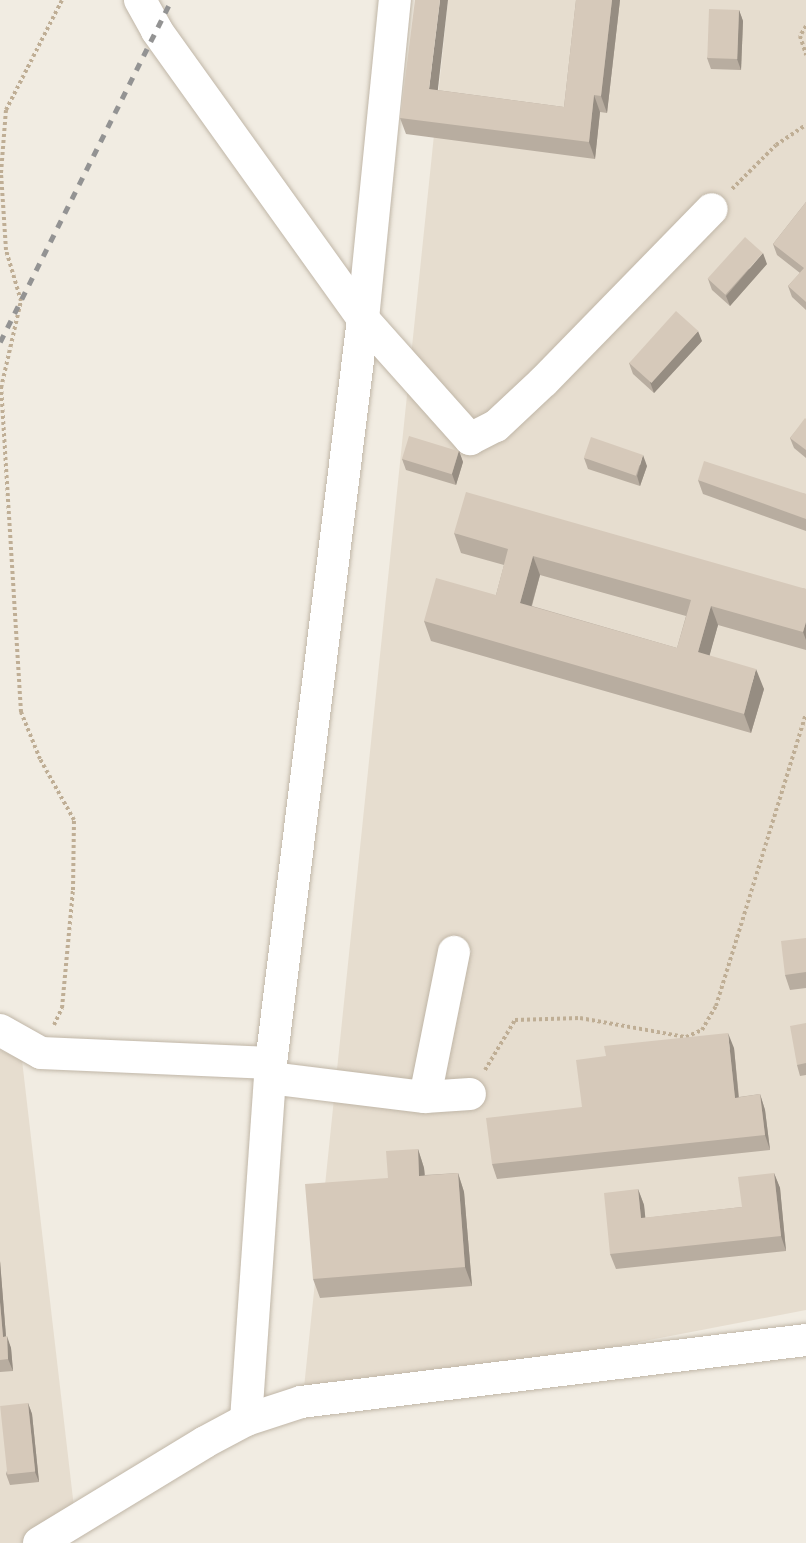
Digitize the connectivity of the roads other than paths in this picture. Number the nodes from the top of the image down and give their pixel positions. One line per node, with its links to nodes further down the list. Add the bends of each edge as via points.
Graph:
1 (140, 0): 4 (street, via 157,31)
2 (394, 0): 4 (street)
3 (712, 209): 4 (street, via 544,381 496,426 470,439)
4 (363, 319): 7 (street)
5 (454, 952): 9 (street)
6 (0, 1030): 7 (street, via 41,1053)
7 (270, 1071): 9 (street); 11 (street)
8 (470, 1094): 9 (street)
9 (425, 1097)
10 (806, 1340): 11 (street, via 301,1402)
11 (246, 1420): 12 (street)
12 (39, 1543)

